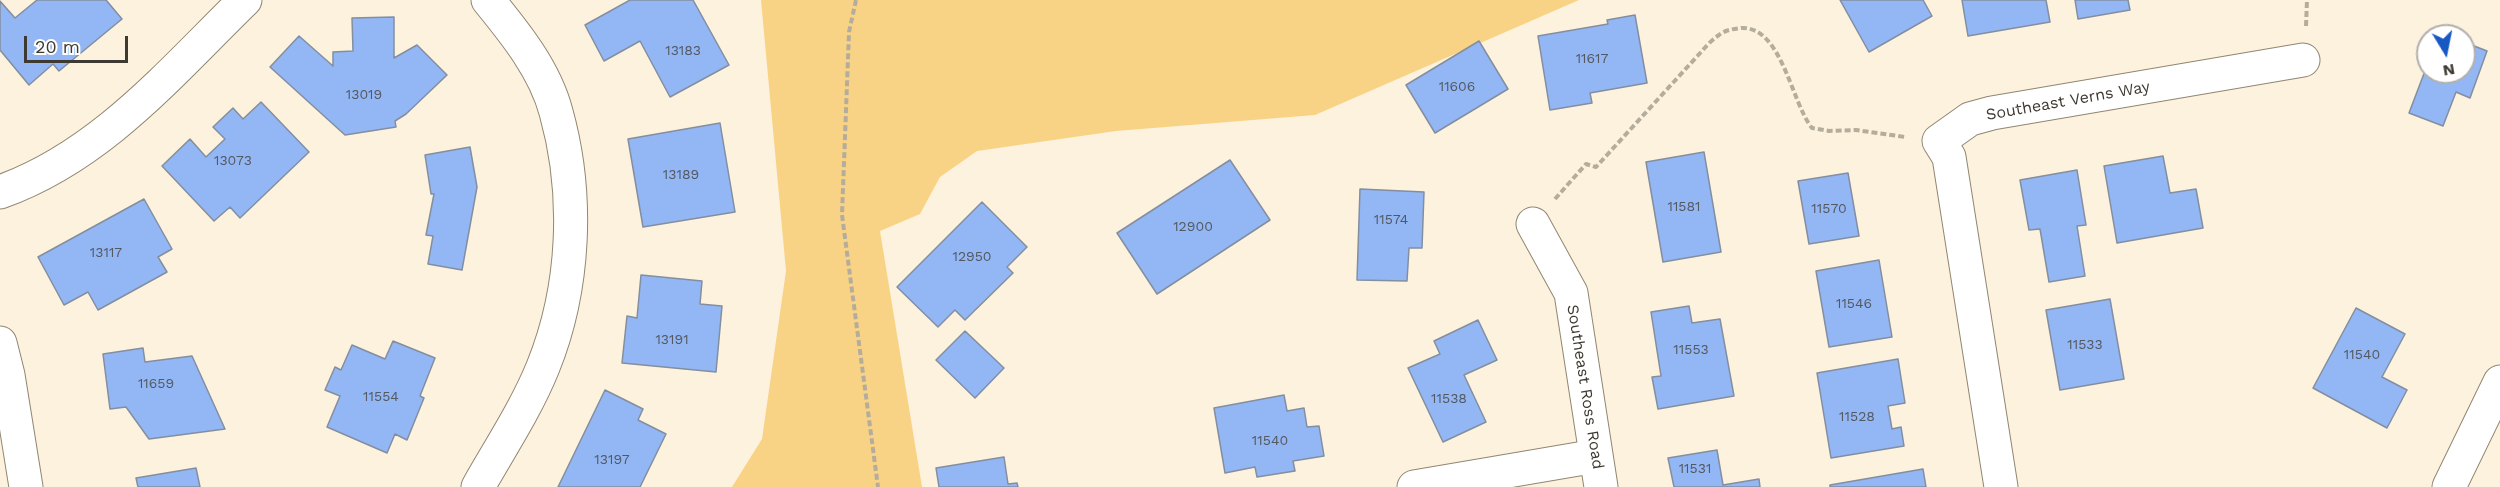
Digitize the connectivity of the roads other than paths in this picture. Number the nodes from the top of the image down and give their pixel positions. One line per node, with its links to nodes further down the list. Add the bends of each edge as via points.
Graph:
1 (245, 0): 4 (street, via 129,113 85,150 30,181)
2 (488, 0): 10 (street, via 516,34 540,73 556,111 570,210 569,257 561,308 543,367)
3 (2303, 60): 12 (street, Southeast Verns Way, via 1992,113 1970,119 1939,141 1949,157)
4 (0, 192)
5 (1533, 224): 8 (street, Southeast Ross Road, via 1571,293)
6 (0, 343): 9 (street)
7 (2500, 382): 13 (street)
8 (1599, 471): 11 (street)
9 (27, 487)
10 (478, 487)
11 (1414, 487)
12 (2001, 487)
13 (2449, 487)

